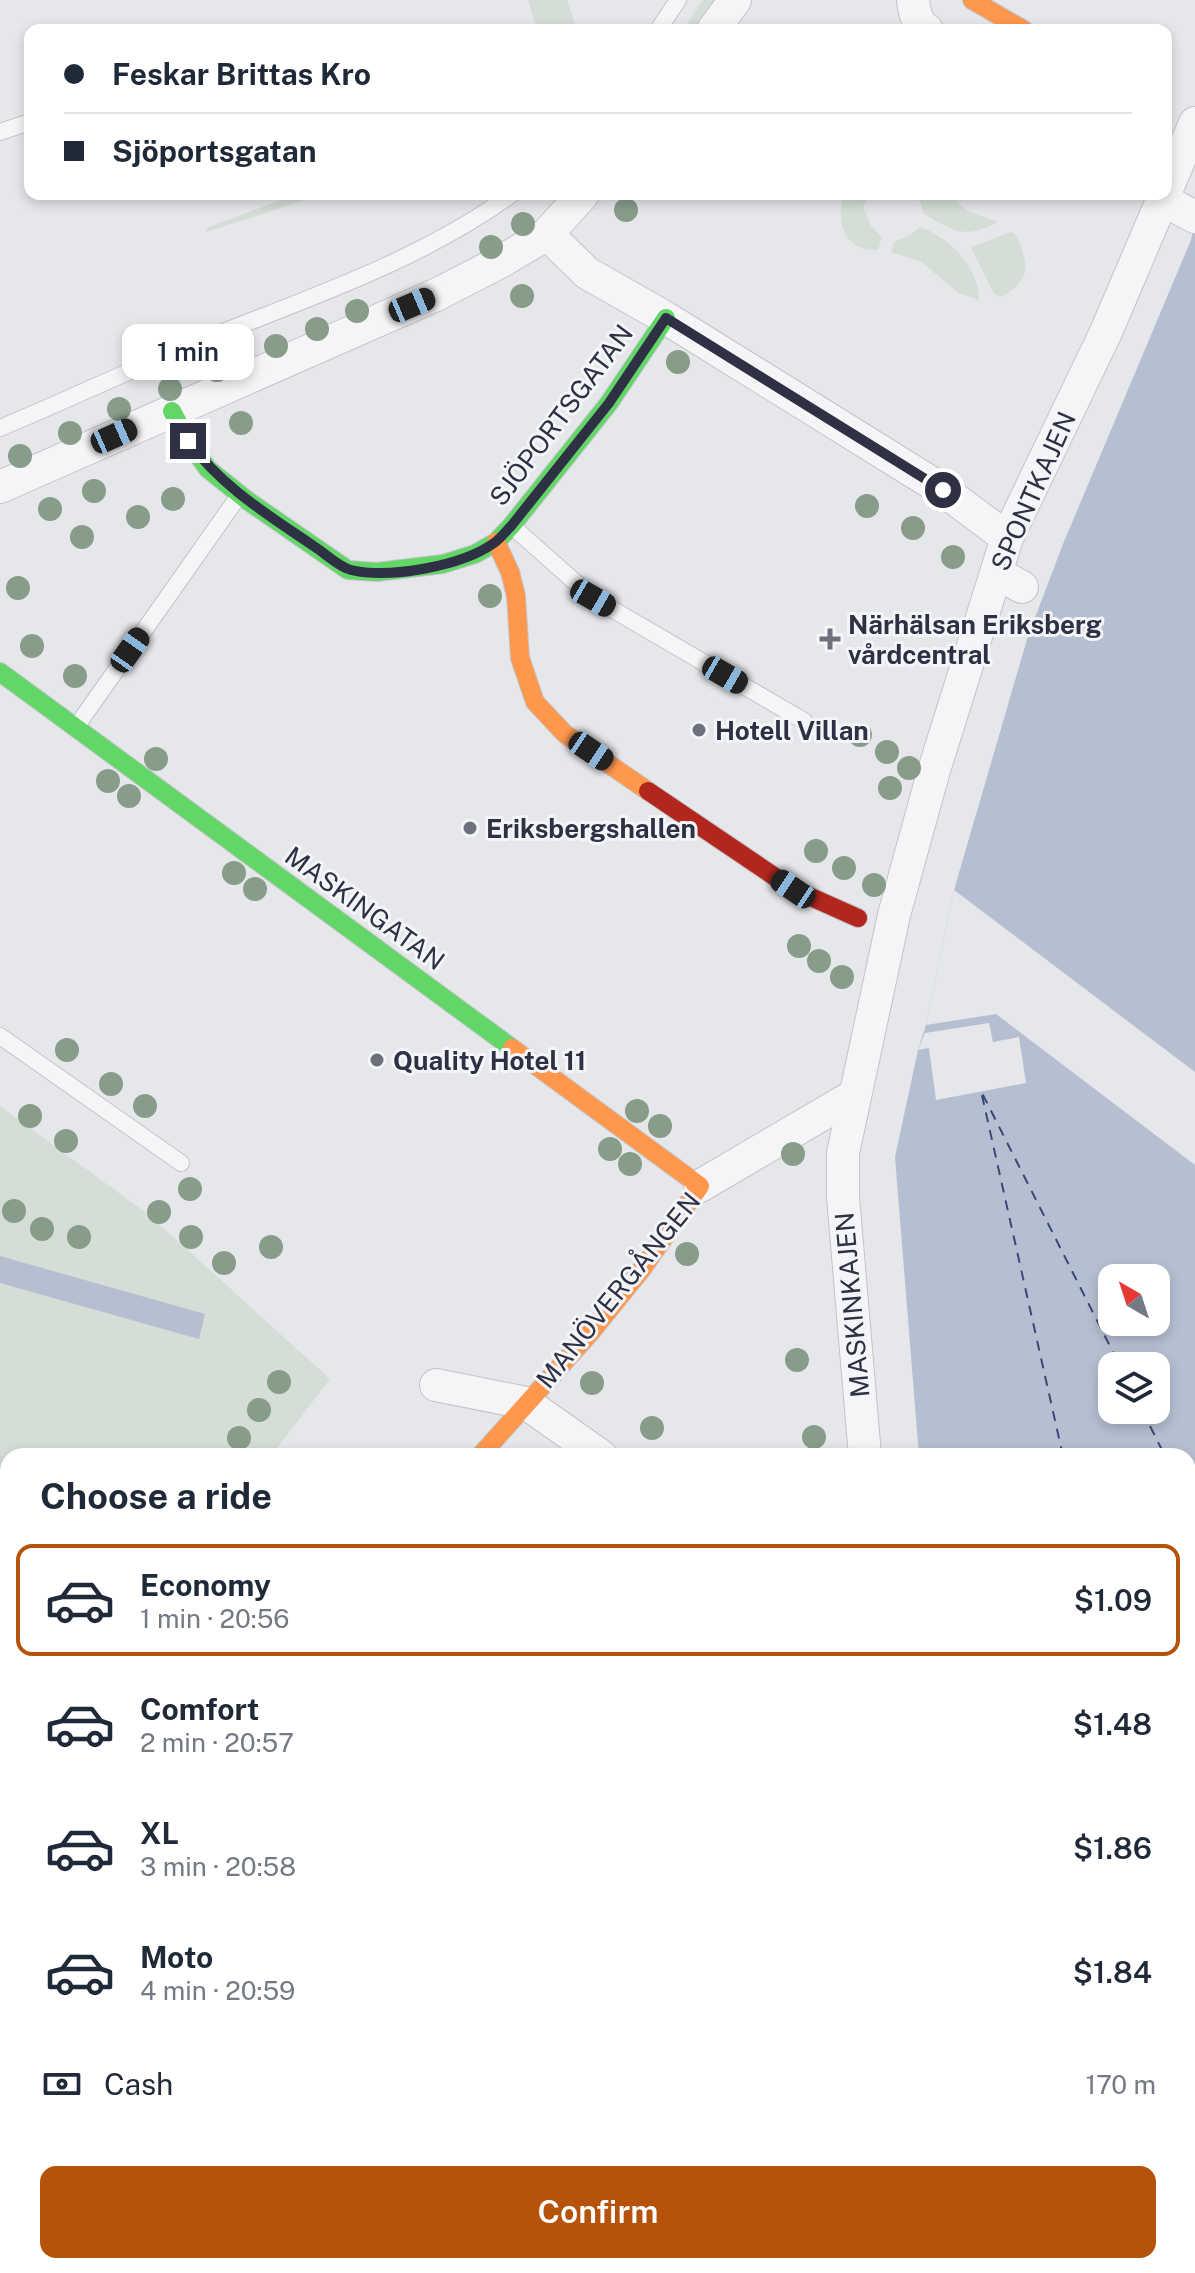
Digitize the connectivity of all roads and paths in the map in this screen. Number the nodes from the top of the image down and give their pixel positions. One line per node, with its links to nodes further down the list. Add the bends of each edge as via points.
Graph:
1 (678, 0): 5 (lane)
2 (735, 0): 6 (street)
3 (913, 0): 7 (street)
4 (972, 0): 8 (street)
5 (662, 24)
6 (717, 24)
7 (923, 24)
8 (1014, 24)
9 (24, 124): 10 (lane)
10 (0, 132)
11 (1182, 134): 12 (street, SPONTKAJEN, via 1181,160)
12 (1172, 180)
13 (503, 200): 20 (lane, via 401,258)
14 (578, 200): 17 (street)
15 (1163, 200): 16 (street); 24 (street, SPONTKAJEN)
16 (1195, 217)
17 (547, 234): 18 (street, via 587,273); 19 (street, via 438,294)
18 (666, 318): 23 (street, SJÖPORTSGATAN, via 609,403); 24 (street, via 943,490)
19 (172, 411): 21 (street); 22 (street, SJÖPORTSGATAN, via 208,469)
20 (0, 428)
21 (0, 487)
22 (240, 495): 25 (street, SJÖPORTSGATAN, via 348,570 443,564); 28 (lane)
23 (512, 525): 25 (street, SJÖPORTSGATAN); 27 (lane, via 593,598)
24 (1007, 538): 31 (street, SPONTKAJEN, via 1009,580 934,770)
25 (496, 542): 29 (street, SJÖPORTSGATAN, via 516,596 520,658 535,702 565,734 793,889)
26 (0, 672): 28 (street, MASKINGATAN)
27 (804, 721)
28 (75, 728): 34 (street, MASKINGATAN)
29 (858, 918)
30 (0, 1036): 33 (lane)
31 (855, 1095): 32 (street, SPONTKAJEN); 34 (street, MANÖVERGÅNGEN)
32 (843, 1153): 39 (street, MASKINKAJEN)
33 (181, 1163)
34 (700, 1186): 36 (street, MANÖVERGÅNGEN, via 642,1269)
35 (436, 1385): 36 (street)
36 (526, 1403): 37 (street, MANÖVERGÅNGEN); 38 (street)
37 (487, 1448)
38 (590, 1448)
39 (864, 1448)

